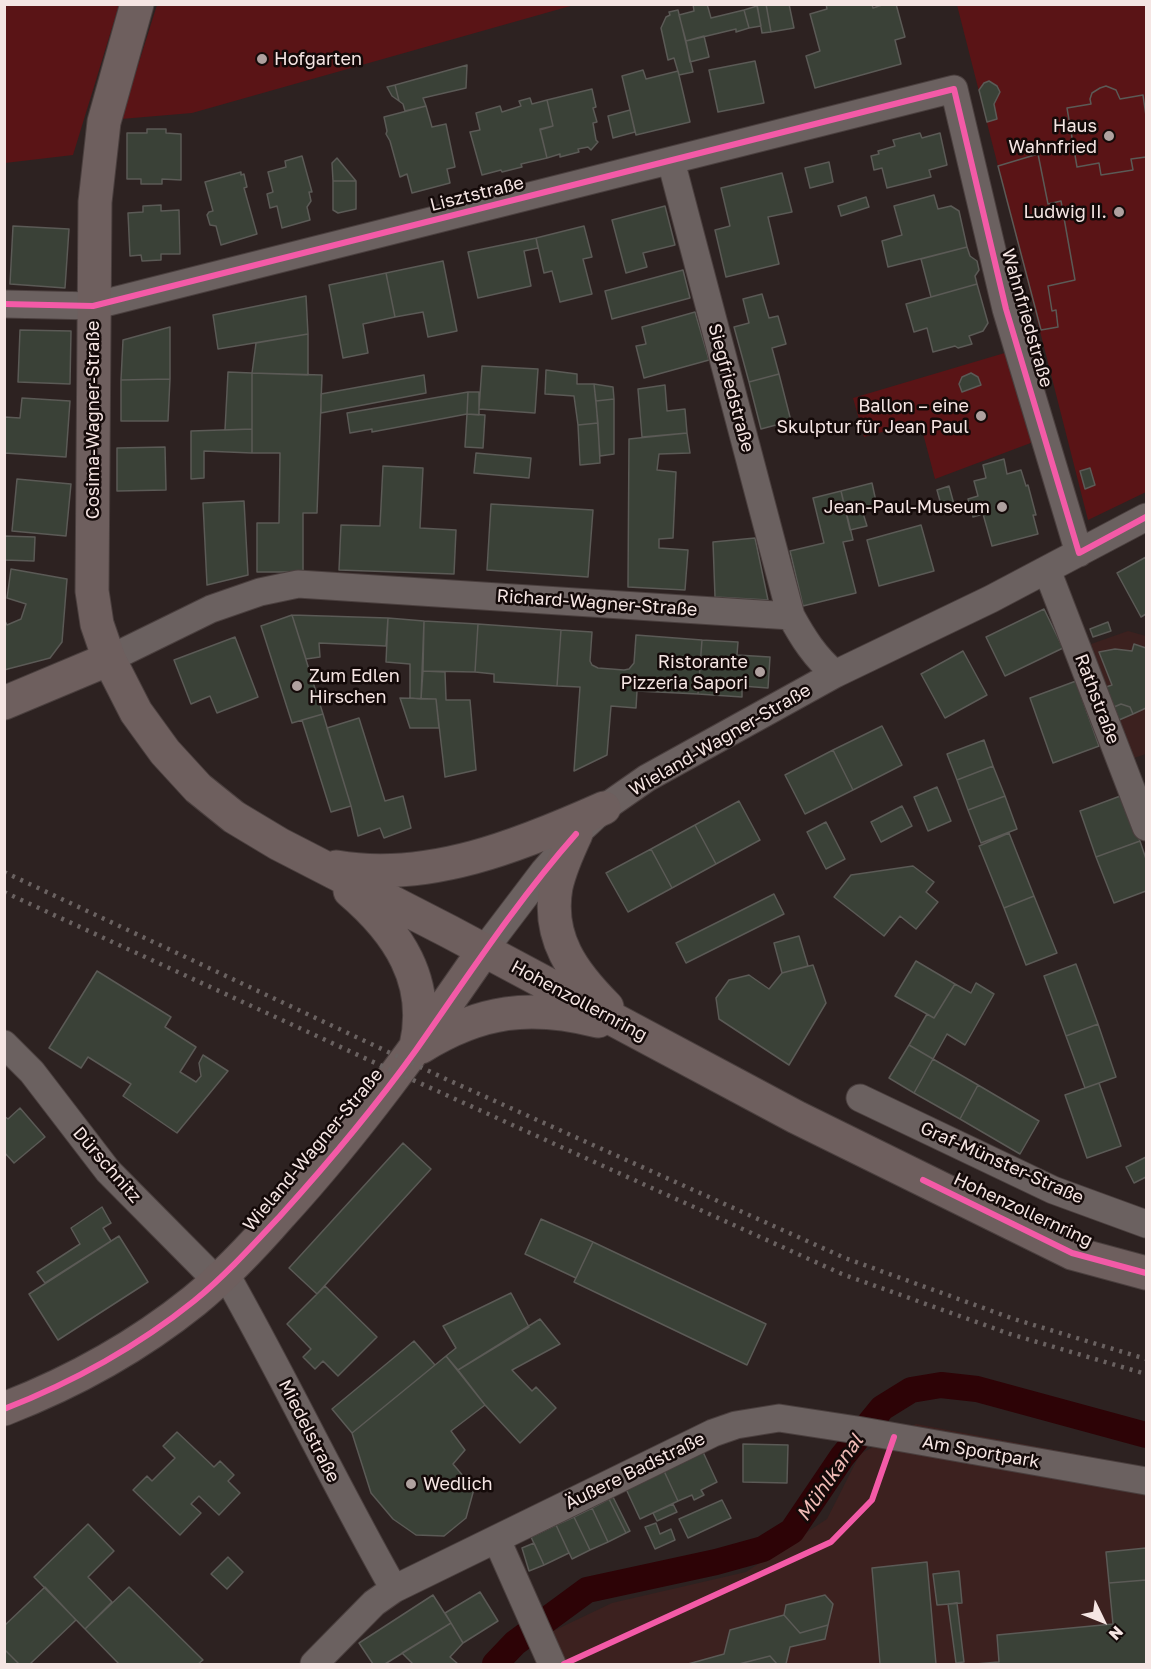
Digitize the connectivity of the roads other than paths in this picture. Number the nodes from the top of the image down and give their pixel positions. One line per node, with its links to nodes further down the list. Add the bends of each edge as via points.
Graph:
1 (137, 4): 5 (main road, Cosima-Wagner-Straße, via 104,122 95,202)
2 (954, 89): 3 (street, Lisztstraße); 7 (street, Wahnfriedstraße, via 1006,309)
3 (671, 161): 5 (street, Lisztstraße); 9 (street, Siegfriedstraße)
4 (4, 304): 5 (street, Lisztstraße)
5 (93, 306): 10 (main road, Cosima-Wagner-Straße, via 92,591 97,624)
6 (1146, 517): 7 (street)
7 (1079, 553): 8 (street)
8 (1047, 570): 11 (street); 14 (street, Rathstraße)
9 (791, 616): 10 (street, Richard-Wagner-Straße, via 298,584 211,609); 11 (street, via 820,662)
10 (109, 659): 12 (main road, Richard-Wagner-Straße); 16 (main road, Hohenzollernring, via 136,712 198,788 234,817)
11 (835, 674): 13 (street, Wieland-Wagner-Straße, via 685,756)
12 (4, 703)
13 (604, 808): 15 (street, Wieland-Wagner-Straße); 16 (main road, via 523,842 431,866 346,869)
14 (1146, 827)
15 (576, 834): 17 (street, Wieland-Wagner-Straße); 18 (main road, via 556,888 558,940 584,982)
16 (316, 863): 17 (main road, Hohenzollernring); 20 (main road, via 381,922 402,950 414,975 420,1008)
17 (484, 951): 18 (main road, Hohenzollernring); 20 (main road, Wieland-Wagner-Straße)
18 (636, 1031): 20 (main road, via 574,1016 501,1013 447,1031); 23 (main road, Hohenzollernring, via 796,1117 1072,1253)
19 (4, 1044): 24 (street, Dürschnitz, via 32,1072 108,1171)
20 (415, 1052): 24 (main road, Wieland-Wagner-Straße, via 309,1184)
21 (860, 1098): 22 (street, Graf-Münster-Straße, via 1053,1190)
22 (1146, 1224)
23 (1146, 1273)
24 (221, 1277): 25 (main road, Wieland-Wagner-Straße, via 144,1337 83,1372); 29 (street, Miedelstraße, via 250,1316)
25 (4, 1409)
26 (779, 1418): 27 (street, Am Sportpark); 28 (street, Äußere Badstraße, via 713,1433)
27 (1146, 1481)
28 (497, 1540): 29 (street, Äußere Badstraße); 30 (street)
29 (394, 1589): 31 (street, Äußere Badstraße, via 374,1603)
30 (547, 1653)
31 (314, 1665)

